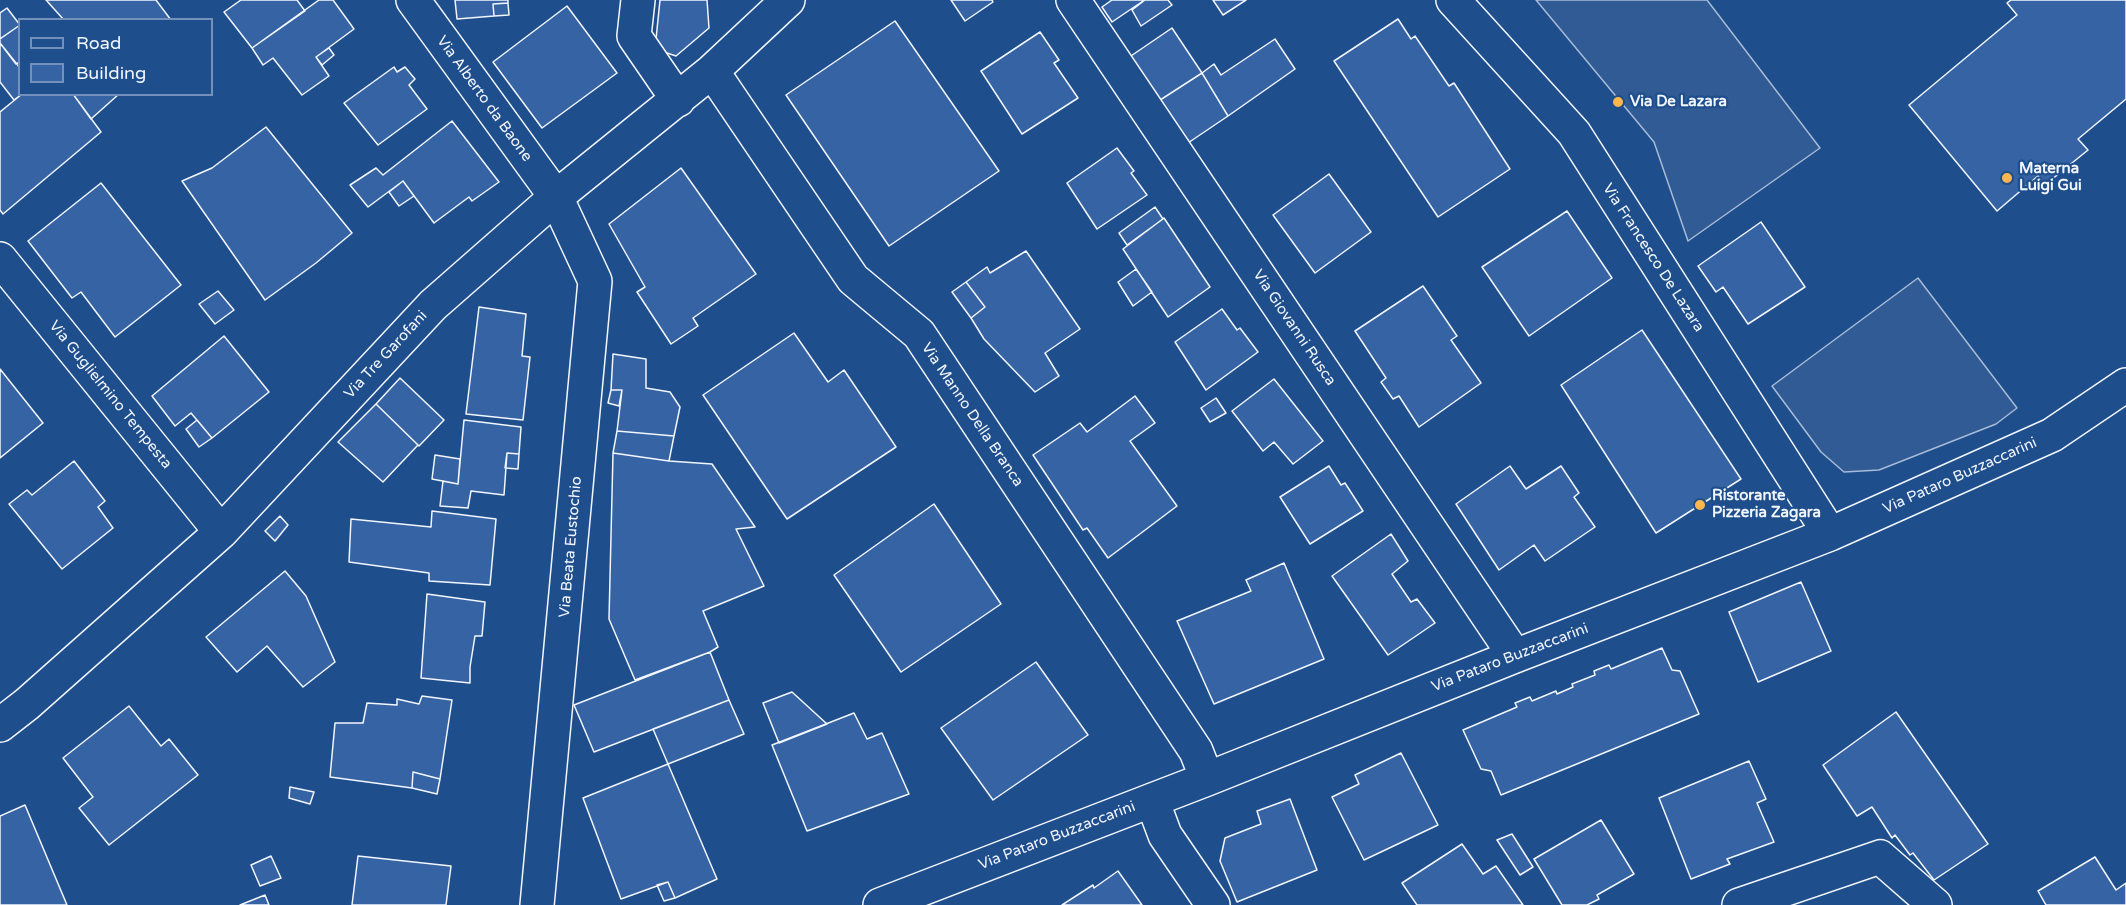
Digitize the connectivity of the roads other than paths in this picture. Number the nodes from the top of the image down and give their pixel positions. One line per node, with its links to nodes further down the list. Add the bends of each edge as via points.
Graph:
1 (413, 0): 8 (street, Via Alberto da Baone)
2 (638, 0): 7 (street, via 634,36)
3 (788, 0): 6 (street, Via Tre Garofani)
4 (1073, 0): 13 (street, Via Giovanni Rusca)
5 (1453, 0): 12 (street, Via Francesco De Lazara, via 1574,133)
6 (712, 71): 7 (street, Via Tre Garofani); 15 (street, Via Manno Della Branca, via 853,279 919,334 1196,751)
7 (678, 100): 8 (street, Via Tre Garofani)
8 (556, 197): 11 (street, Via Tre Garofani, via 433,305); 17 (street, Via Beata Eustochio, via 595,281)
9 (0, 258): 11 (street, Via Guglielmino Tempesta)
10 (2126, 385): 12 (street, Via Pataro Buzzaccarini, via 2052,435)
11 (221, 532): 14 (street, Via Tre Garofani)
12 (1830, 534): 13 (street, Via Pataro Buzzaccarini)
13 (1515, 656): 15 (street, Via Pataro Buzzaccarini)
14 (0, 725)
15 (1207, 779): 16 (street, Via Pataro Buzzaccarini)
16 (1152, 800): 18 (street, Via Pataro Buzzaccarini); 19 (street, via 1165,835)
17 (537, 905)
18 (880, 905)
19 (1214, 905)
20 (1739, 905): 21 (street, via 1880,858)
21 (1935, 905)

